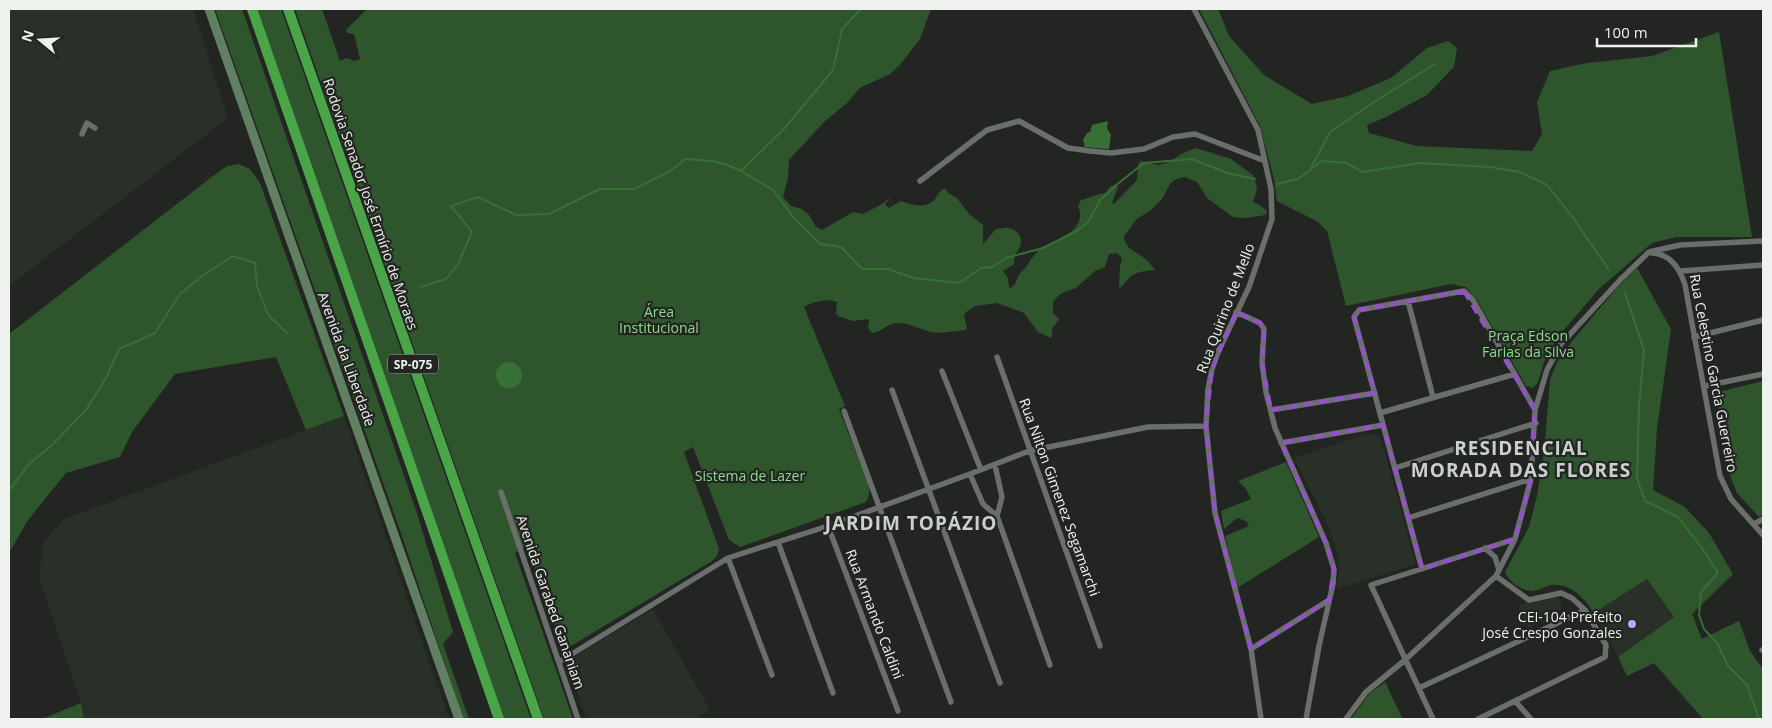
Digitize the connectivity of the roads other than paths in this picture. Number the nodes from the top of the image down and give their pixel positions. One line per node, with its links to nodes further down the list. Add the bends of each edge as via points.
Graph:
1 (208, 9): 69 (street, Avenida da Liberdade)
2 (252, 9): 70 (highway, SP-075)
3 (288, 9): 71 (highway, Rodovia Senador José Ermírio de Moraes / SP-075)
4 (1194, 9): 7 (street, Rua Quirino de Mello, via 1258,130)
5 (95, 128): 6 (street, via 87,123)
6 (82, 134)
7 (1265, 160): 8 (street, via 1195,134 1173,137 1144,149 1111,153 1068,148 1019,121 987,130); 14 (street, Rua Quirino de Mello, via 1271,189 1272,219 1249,287)
8 (920, 182)
9 (1763, 241): 10 (street, via 1680,245)
10 (1649, 252): 12 (street, Rua Celestino Garcia Guerreiro, via 1666,256); 26 (street, via 1561,344 1547,370)
11 (1763, 265): 12 (street)
12 (1681, 271): 16 (street, Rua Celestino Garcia Guerreiro)
13 (1408, 301): 19 (street, via 1464,291 1473,300); 23 (street, via 1358,310 1354,317); 24 (street)
14 (1236, 312): 25 (street, via 1260,323 1264,329 1262,363); 31 (street, Rua Quirino de Mello, via 1212,369)
15 (1763, 320): 16 (street)
16 (1694, 337): 21 (street, Rua Celestino Garcia Guerreiro)
17 (997, 357): 33 (street, Rua Nilton Gimenez Segamarchi)
18 (942, 371): 36 (street)
19 (1515, 374): 24 (street); 26 (street)
20 (1763, 374): 21 (street)
21 (1704, 386): 45 (street, Rua Celestino Garcia Guerreiro, via 1720,476 1731,499)
22 (892, 390): 39 (street)
23 (1375, 393): 25 (street); 28 (street)
24 (1434, 397): 28 (street)
25 (1271, 410): 32 (street)
26 (1535, 410): 29 (street)
27 (844, 411): 41 (street)
28 (1380, 413): 30 (street)
29 (1536, 423): 35 (street); 38 (street)
30 (1383, 425): 32 (street); 35 (street)
31 (1206, 426): 33 (street, via 1148,427); 58 (street, Rua Quirino de Mello, via 1215,513)
32 (1281, 443): 55 (street, via 1326,543 1334,569)
33 (1029, 451): 34 (street); 57 (street, Rua Nilton Gimenez Segamarchi)
34 (995, 465): 36 (street); 42 (street, via 1002,497)
35 (1395, 468): 43 (street)
36 (981, 470): 37 (street)
37 (970, 474): 39 (street); 42 (street, via 983,504)
38 (1531, 479): 43 (street); 48 (street)
39 (929, 489): 41 (street); 63 (street)
40 (501, 492): 60 (street, Avenida Garabed Gananiam)
41 (879, 506): 46 (street); 67 (street)
42 (997, 516): 61 (street)
43 (1408, 518): 52 (street)
44 (1763, 519): 45 (street)
45 (1754, 524): 47 (street, Rua Celestino Garcia Guerreiro)
46 (828, 526): 49 (street); 68 (street, Rua Armando Caldini)
47 (1763, 535)
48 (1515, 538): 50 (street); 53 (street)
49 (778, 542): 51 (street); 65 (street)
50 (1485, 548): 52 (street); 53 (street, via 1495,557)
51 (728, 558): 60 (street); 62 (street)
52 (1422, 569): 59 (street, via 1371,585)
53 (1499, 570): 54 (street)
54 (1496, 576): 56 (street, via 1529,600 1561,592); 59 (street)
55 (1329, 600): 58 (street); 74 (street)
56 (1585, 610): 64 (street); 66 (street, via 1606,645 1604,656)
57 (1100, 646)
58 (1251, 648): 73 (street, Rua Quirino de Mello)
59 (1405, 660): 64 (street); 75 (street, via 1366,692)
60 (559, 662): 72 (street, Avenida Garabed Gananiam)
61 (1050, 665)
62 (772, 675)
63 (1000, 683)
64 (1419, 688): 76 (street)
65 (833, 693)
66 (1515, 701): 77 (street); 78 (street)
67 (951, 702)
68 (898, 711)
69 (459, 719)
70 (499, 719)
71 (538, 719)
72 (578, 719)
73 (1261, 719)
74 (1306, 719)
75 (1346, 719)
76 (1433, 719)
77 (1478, 719)
78 (1531, 719)

